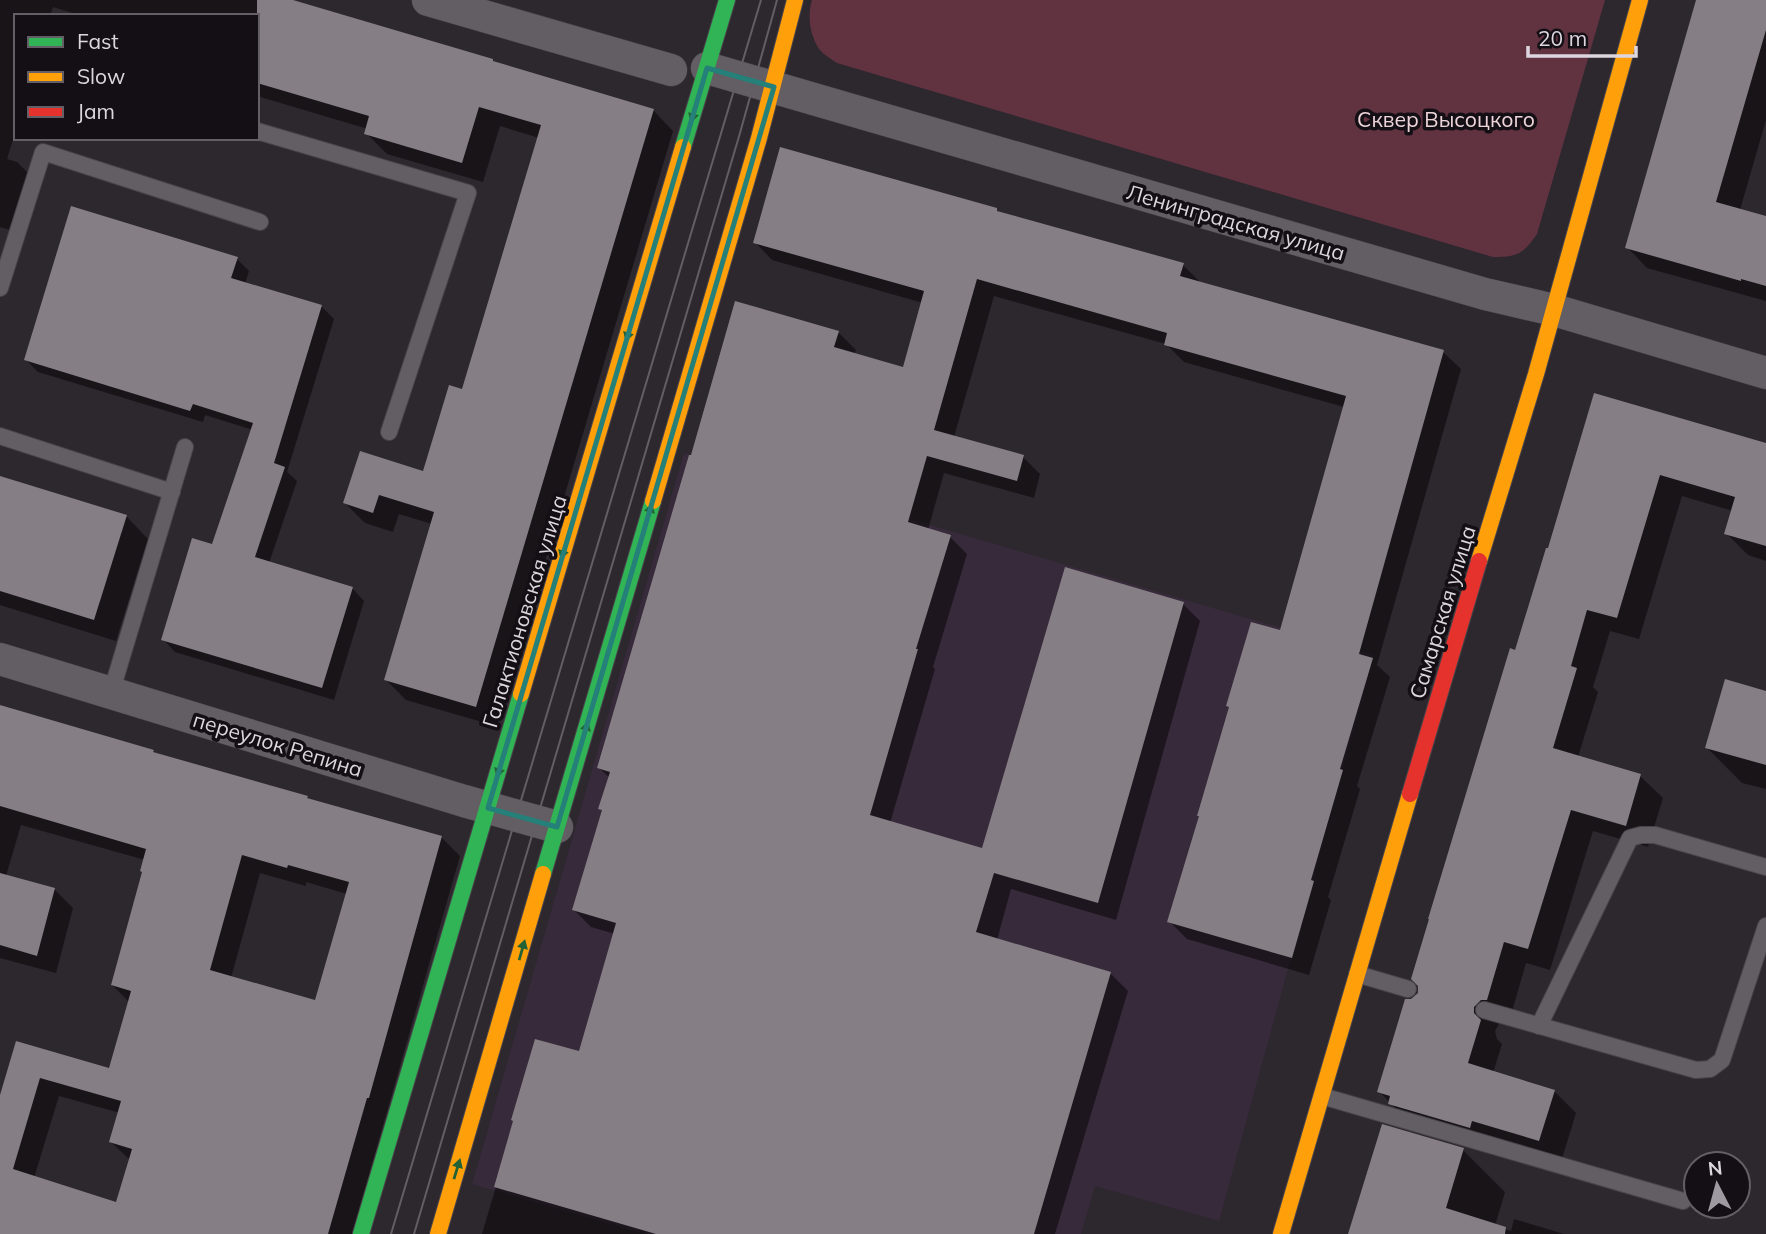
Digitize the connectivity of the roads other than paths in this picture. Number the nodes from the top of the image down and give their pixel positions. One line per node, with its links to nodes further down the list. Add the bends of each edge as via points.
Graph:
1 (428, 0): 6 (street)
2 (727, 0): 5 (main road, Галактионовская улица)
3 (795, 0): 7 (main road)
4 (1640, 0): 12 (main road, Самарская улица)
5 (707, 68): 7 (street, Ленинградская улица); 20 (main road, Галактионовская улица, one-way to 20)
6 (671, 70)
7 (774, 86): 12 (street, Ленинградская улица, via 1459,287); 21 (main road, one-way to 7)
8 (259, 132): 14 (lane, via 468,193)
9 (45, 145): 10 (lane); 11 (lane)
10 (260, 222)
11 (0, 288)
12 (1554, 310): 13 (street, Ленинградская улица); 24 (main road, Самарская улица)
13 (1766, 373)
14 (389, 432)
15 (0, 436): 17 (lane)
16 (185, 447): 17 (lane)
17 (172, 492): 19 (lane)
18 (0, 659): 19 (street, переулок Репина)
19 (111, 693): 20 (street, переулок Репина)
20 (488, 807): 21 (street, переулок Репина); 30 (main road, Галактионовская улица)
21 (557, 827): 31 (main road, one-way to 21)
22 (1766, 867): 27 (lane, via 1655,835 1630,838)
23 (1766, 926): 27 (lane, via 1722,1060 1710,1069 1696,1070)
24 (1357, 974): 25 (lane); 28 (main road, Самарская улица)
25 (1408, 989)
26 (1484, 1010): 27 (lane)
27 (1539, 1026)
28 (1321, 1096): 29 (lane); 32 (main road, Самарская улица)
29 (1682, 1201)
30 (361, 1234)
31 (438, 1234)
32 (1281, 1234)

